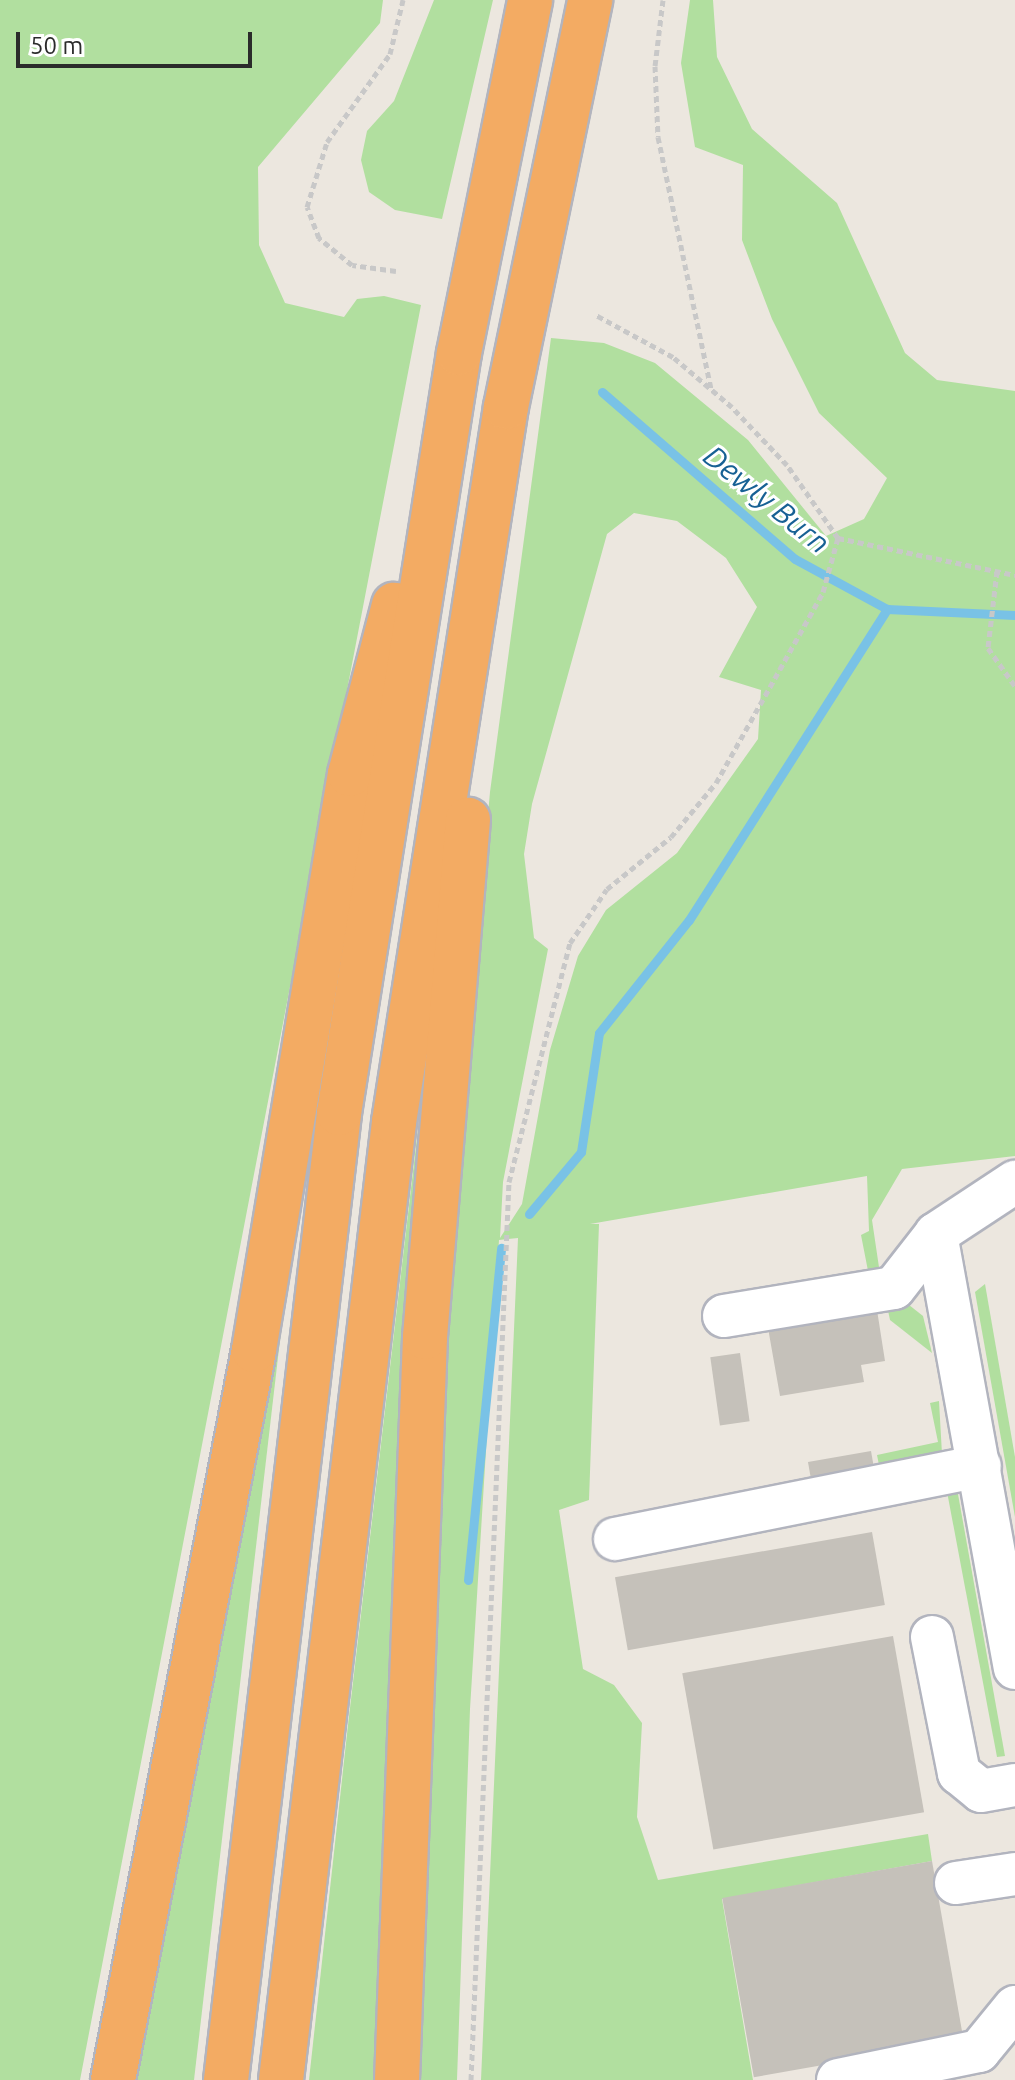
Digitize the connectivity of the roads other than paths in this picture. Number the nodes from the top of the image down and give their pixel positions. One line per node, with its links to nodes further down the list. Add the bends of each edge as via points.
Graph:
1 (530, 0): 3 (highway)
2 (590, 0): 4 (highway)
3 (459, 353): 16 (highway, via 350,774 254,1350); 17 (highway, via 339,1113)
4 (506, 407): 18 (highway, via 394,1122); 19 (highway, via 425,1337)
5 (1015, 1182): 6 (street)
6 (936, 1234): 7 (street, via 894,1288); 8 (street)
7 (724, 1316)
8 (980, 1466): 9 (street); 11 (street)
9 (615, 1539)
10 (932, 1637): 12 (street, via 959,1773 981,1791)
11 (1015, 1664)
12 (1015, 1785)
13 (1015, 1874): 14 (street)
14 (956, 1883)
15 (1015, 2007): 20 (street, via 979,2051)
16 (113, 2080)
17 (226, 2080)
18 (281, 2080)
19 (397, 2080)
20 (838, 2080)

